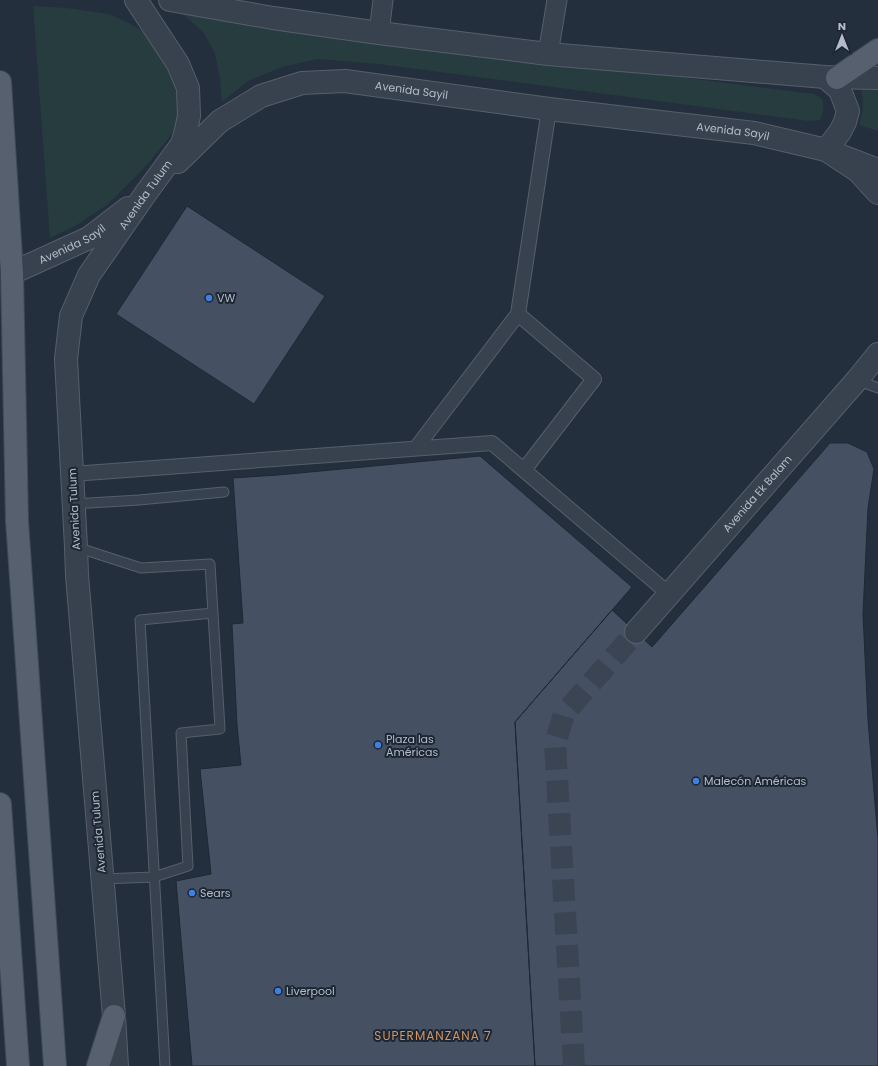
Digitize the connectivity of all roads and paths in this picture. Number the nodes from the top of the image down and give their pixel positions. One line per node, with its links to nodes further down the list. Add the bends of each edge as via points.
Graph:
1 (136, 0): 15 (street, Avenida Tulum, via 178,64 188,88 189,116 182,144)
2 (170, 0): 5 (street)
3 (383, 0): 5 (street)
4 (557, 0): 7 (street)
5 (379, 33): 7 (street)
6 (878, 50): 8 (main road)
7 (548, 54): 8 (street)
8 (831, 77): 9 (street); 12 (street, via 840,90 848,111 840,132)
9 (878, 78)
10 (0, 82): 16 (main road)
11 (549, 109): 12 (street, Avenida Sayil, via 754,133); 15 (street, Avenida Sayil, via 345,81 302,83 261,96 220,120); 17 (street)
12 (826, 150): 13 (street, Avenida Sayil); 14 (street, via 858,171)
13 (878, 170)
14 (878, 192)
15 (146, 193): 16 (street, Avenida Sayil, via 90,238); 23 (street, Avenida Tulum, via 90,275 71,316 66,359)
16 (6, 274): 35 (main road, via 17,521)
17 (518, 314): 21 (street); 22 (street, via 594,379)
18 (878, 354): 19 (street, Avenida Ek Balam)
19 (857, 380): 20 (lane); 27 (street, Avenida Ek Balam)
20 (878, 388)
21 (416, 448): 22 (street, via 492,443); 23 (street)
22 (524, 470): 27 (street)
23 (72, 474): 25 (street, Avenida Tulum)
24 (224, 492): 25 (lane)
25 (73, 504): 26 (street, Avenida Tulum)
26 (76, 548): 28 (lane, via 141,568 210,564); 32 (street, Avenida Tulum)
27 (669, 594): 29 (street, Avenida Ek Balam)
28 (213, 613): 31 (lane, via 220,729 181,734 188,866); 31 (lane, via 140,620)
29 (636, 632)
30 (0, 804): 34 (main road)
31 (154, 877): 32 (lane); 38 (lane)
32 (102, 879): 33 (street, Avenida Tulum)
33 (114, 1016): 36 (main road); 37 (street, Avenida Tulum)
34 (18, 1066)
35 (56, 1066)
36 (98, 1066)
37 (116, 1066)
38 (165, 1066)

